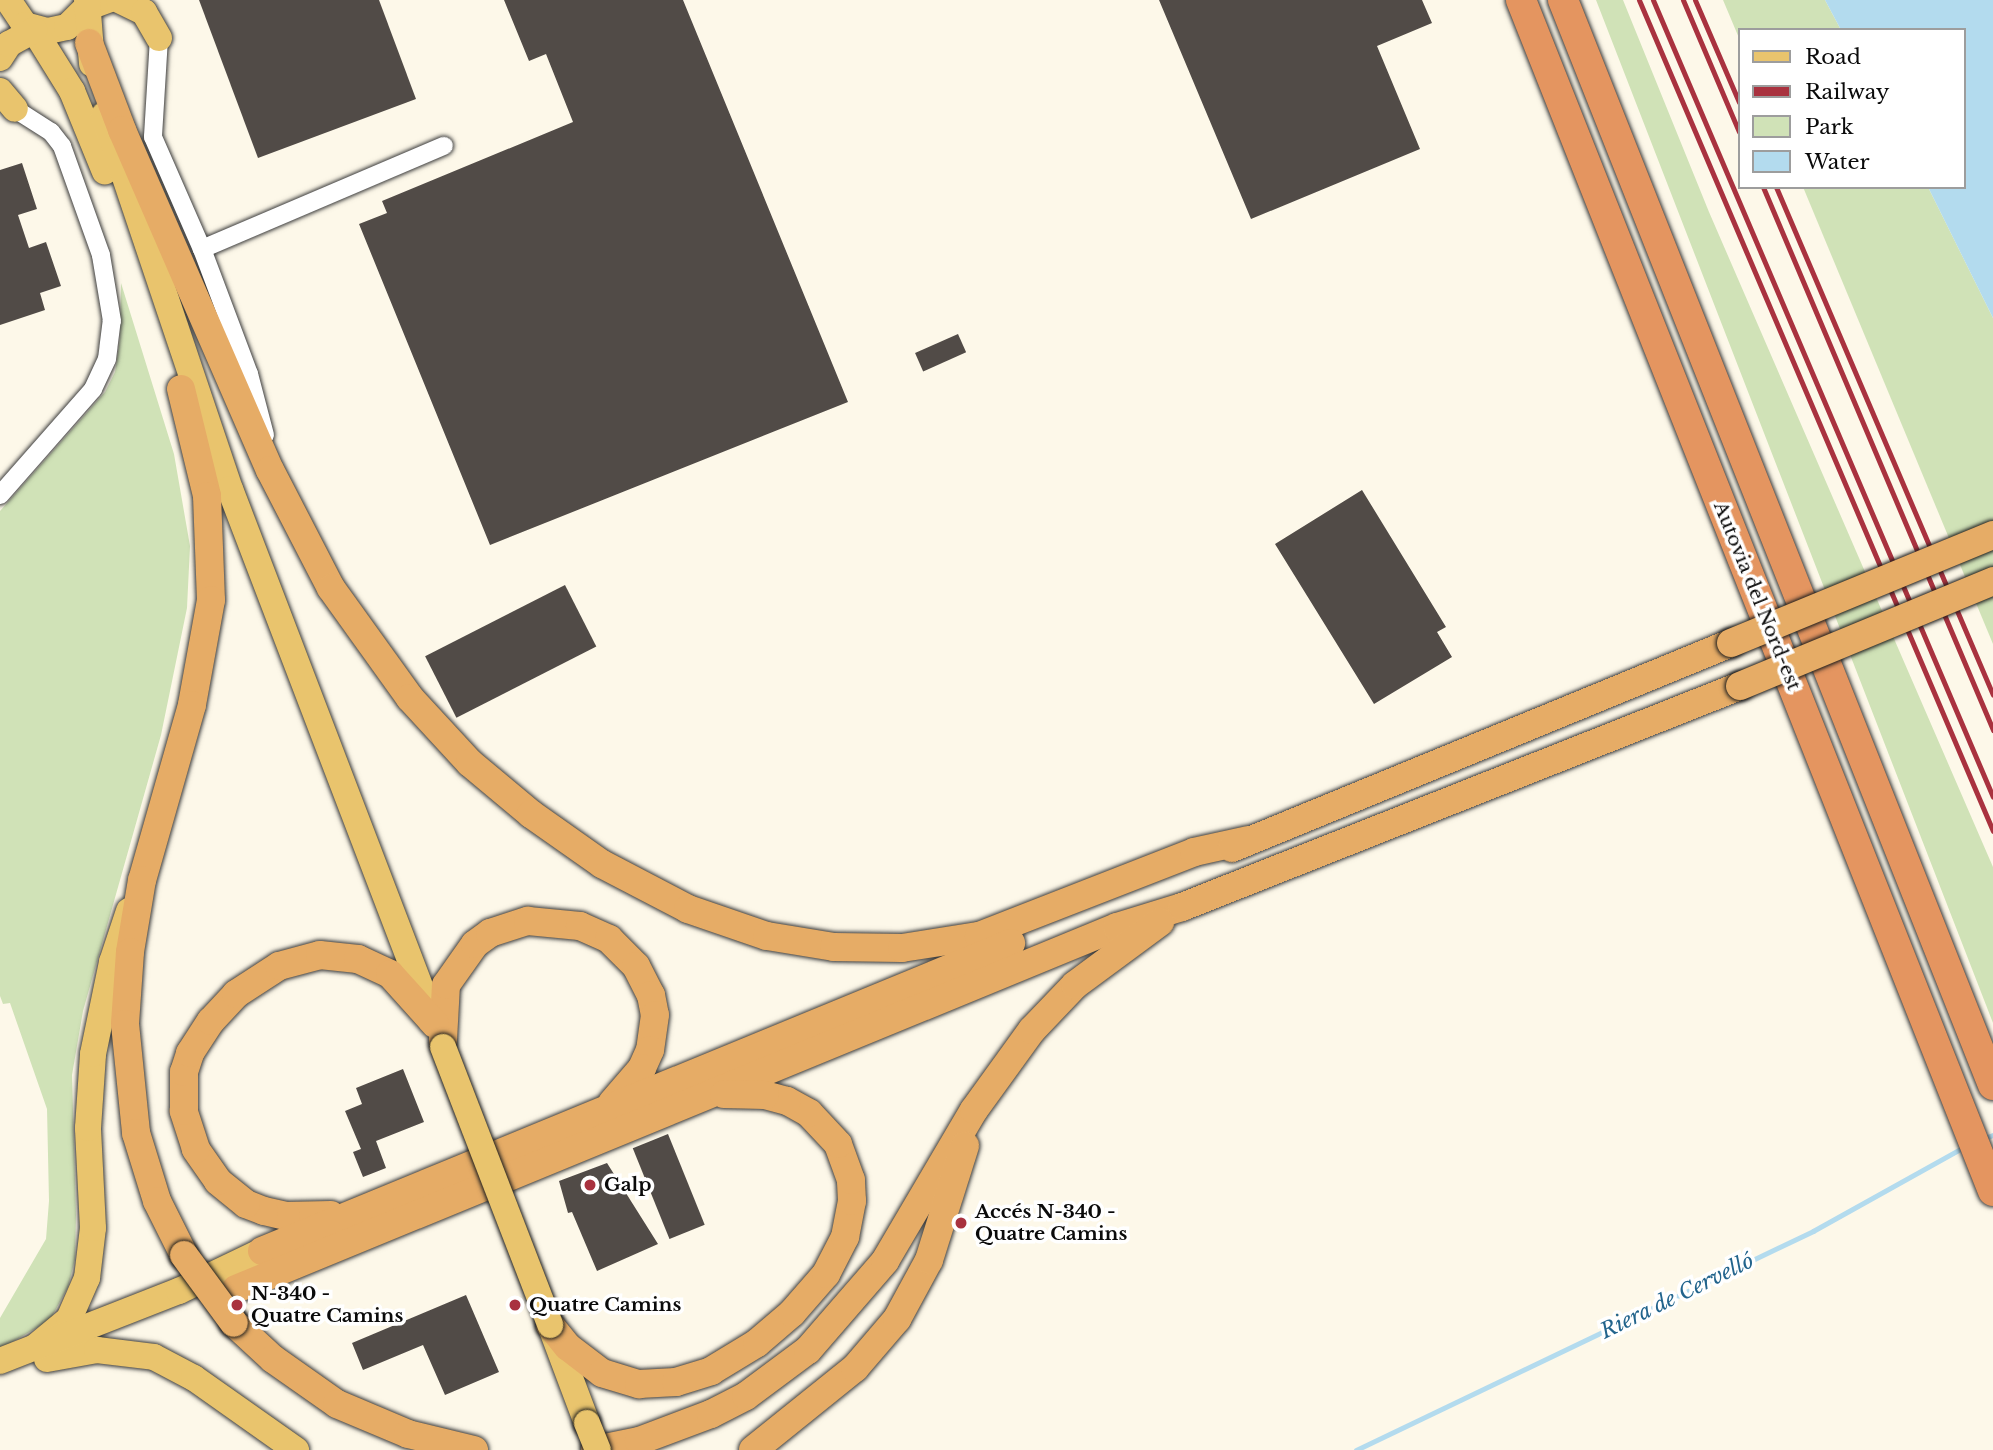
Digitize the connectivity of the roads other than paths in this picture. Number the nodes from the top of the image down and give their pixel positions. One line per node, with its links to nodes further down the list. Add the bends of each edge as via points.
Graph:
1 (8, 0): 6 (main road, via 16,17)
2 (154, 0): 7 (main road, via 162,17)
3 (1521, 0): 27 (highway, Autovia del Nord-est)
4 (1563, 0): 23 (highway, Autovia del Nord-est)
5 (99, 2): 6 (main road, via 67,27); 7 (main road, via 144,12); 8 (main road)
6 (34, 30): 9 (main road); 13 (main road, via 84,118)
7 (159, 38): 12 (street, via 153,137)
8 (89, 43): 14 (highway, via 121,130); 15 (main road, via 111,138)
9 (3, 50)
10 (5, 101): 16 (street, via 51,132 62,146 102,255 112,321 107,359 93,389)
11 (444, 146): 12 (street)
12 (202, 249): 14 (street, via 252,384)
13 (181, 389): 15 (main road); 20 (highway, via 207,496 211,600 192,705)
14 (270, 470): 19 (highway, via 360,634 470,763 602,864 653,893 728,924 834,947 930,947 1007,927 1194,852)
15 (230, 489): 22 (main road)
16 (0, 495)
17 (1993, 535): 19 (highway, bridge)
18 (1993, 581): 21 (highway, bridge)
19 (1248, 840): 25 (highway, via 1199,866)
20 (142, 880): 32 (main road, via 112,961 93,1054 88,1128 93,1228 87,1278 69,1319); 36 (highway, bridge, via 127,988 130,1097 145,1167 184,1255 234,1323 273,1359 337,1404 408,1434)
21 (1182, 908): 24 (highway, via 1117,927); 26 (highway, via 1099,966 1054,1005 1009,1058)
22 (439, 1036): 25 (highway, via 446,985 475,944 510,925 566,922 608,939 636,966 651,995 654,1033 642,1068); 28 (highway, via 390,974 358,959 320,955 279,966 222,1008 190,1053 183,1081 184,1111 206,1166 246,1204 286,1216); 31 (main road, bridge)
23 (1992, 1083)
24 (711, 1094): 30 (highway); 31 (highway, via 765,1095 787,1101 826,1129 838,1144 851,1180 850,1219 826,1274 775,1328 711,1371 657,1385 622,1381 603,1373 568,1347)
25 (605, 1110): 28 (highway)
26 (974, 1110): 37 (highway, via 885,1261 808,1350 746,1396 711,1414 639,1441); 38 (highway, via 943,1220 909,1301 855,1368)
27 (1993, 1191)
28 (355, 1212): 29 (highway)
29 (262, 1251): 32 (main road)
30 (236, 1289): 32 (main road)
31 (550, 1325): 37 (main road, bridge)
32 (40, 1353): 33 (main road); 34 (main road); 35 (main road, via 97,1350 155,1357 194,1378)
33 (0, 1361)
34 (0, 1376)
35 (296, 1450)
36 (474, 1450)
37 (596, 1450)
38 (753, 1450)

